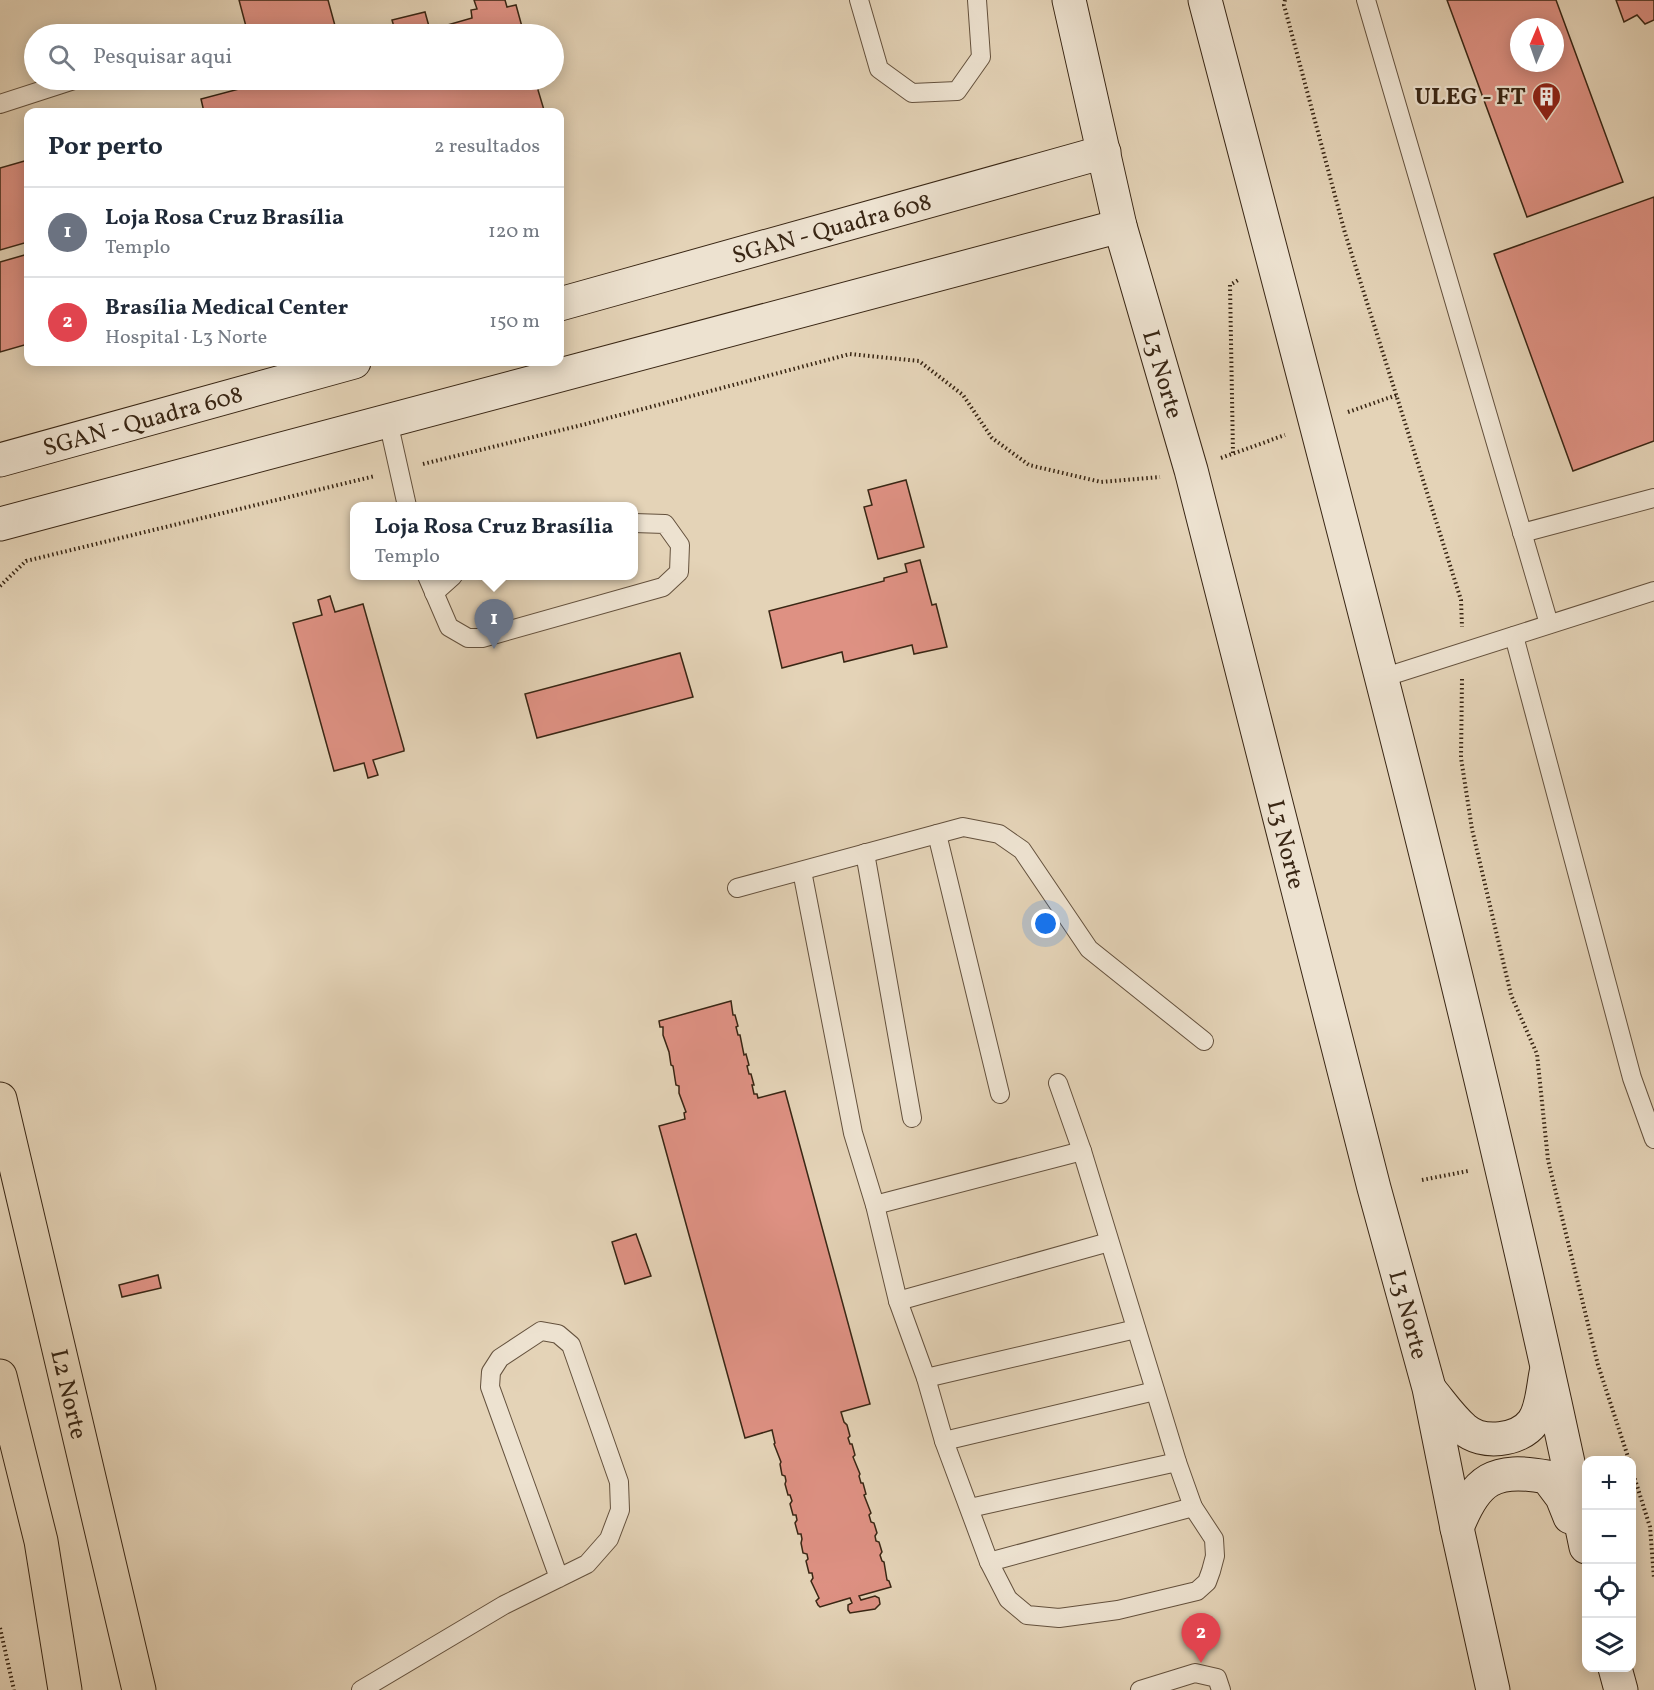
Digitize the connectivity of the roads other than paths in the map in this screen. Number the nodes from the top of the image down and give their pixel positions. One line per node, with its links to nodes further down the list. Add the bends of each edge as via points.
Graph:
1 (859, 0): 2 (lane, via 879,69 912,93 957,91 981,57)
2 (977, 0)
3 (1069, 0): 8 (main road, L3 Norte)
4 (1205, 0): 25 (main road)
5 (1366, 0): 18 (lane)
6 (43, 90): 7 (lane)
7 (0, 104)
8 (1104, 152): 9 (main road, L3 Norte); 10 (main road, SGAN - Quadra 608)
9 (1120, 226): 12 (main road); 44 (main road, L3 Norte, via 1191,470 1374,1188)
10 (564, 303)
11 (340, 366): 13 (main road, SGAN - Quadra 608)
12 (388, 421): 15 (lane); 16 (main road)
13 (0, 460)
14 (1654, 498): 18 (lane)
15 (406, 502)
16 (0, 524)
17 (638, 524): 22 (lane, via 666,524 680,545 679,572 663,587 482,638 468,638 449,627)
18 (1522, 533): 23 (lane)
19 (429, 580): 22 (lane)
20 (449, 580): 22 (lane)
21 (1654, 591): 23 (lane)
22 (434, 593)
23 (1549, 624): 24 (lane)
24 (1514, 636): 25 (lane); 35 (lane, via 1629,1066)
25 (1382, 678): 41 (main road)
26 (937, 834): 27 (lane); 30 (lane, via 963,827 999,834 1022,850 1089,949); 32 (lane)
27 (865, 854): 28 (lane); 34 (lane)
28 (802, 871): 29 (lane); 37 (lane, via 853,1133)
29 (737, 888)
30 (1204, 1041)
31 (1058, 1083): 36 (lane)
32 (1000, 1094)
33 (0, 1099): 57 (main road, L2 Norte)
34 (912, 1118)
35 (1654, 1139)
36 (1082, 1151): 37 (lane); 38 (lane)
37 (875, 1205): 39 (lane)
38 (1109, 1242): 39 (lane); 40 (lane)
39 (898, 1301): 43 (lane)
40 (1136, 1329): 43 (lane); 45 (lane)
41 (1548, 1365): 44 (main road, via 1534,1421 1513,1436 1495,1439 1464,1430); 50 (main road)
42 (0, 1376): 56 (main road, via 41,1541)
43 (926, 1378): 46 (lane)
44 (1429, 1388): 51 (main road, L3 Norte)
45 (1155, 1391): 46 (lane); 47 (lane)
46 (944, 1442): 49 (lane)
47 (1177, 1462): 48 (lane); 49 (lane)
48 (1193, 1507): 53 (lane); 53 (lane, via 1214,1539 1215,1556 1207,1582 1197,1591 1118,1610 1059,1618 1027,1615 1008,1599)
49 (970, 1508): 53 (lane)
50 (1582, 1523)
51 (1457, 1528): 52 (main road, via 1467,1504 1484,1482 1506,1474 1529,1474 1547,1477 1562,1497); 61 (main road, L3 Norte)
52 (1582, 1548)
53 (989, 1562)
54 (559, 1578): 54 (lane, via 490,1387 491,1372 500,1358 541,1331 558,1334 571,1344 618,1482 620,1510 609,1539 587,1564); 58 (lane, via 504,1605)
55 (1617, 1672): 62 (main road)
56 (65, 1690)
57 (139, 1690)
58 (361, 1690)
59 (1140, 1690): 60 (lane, via 1195,1673 1217,1678)
60 (1221, 1690)
61 (1493, 1690)
62 (1621, 1690)

